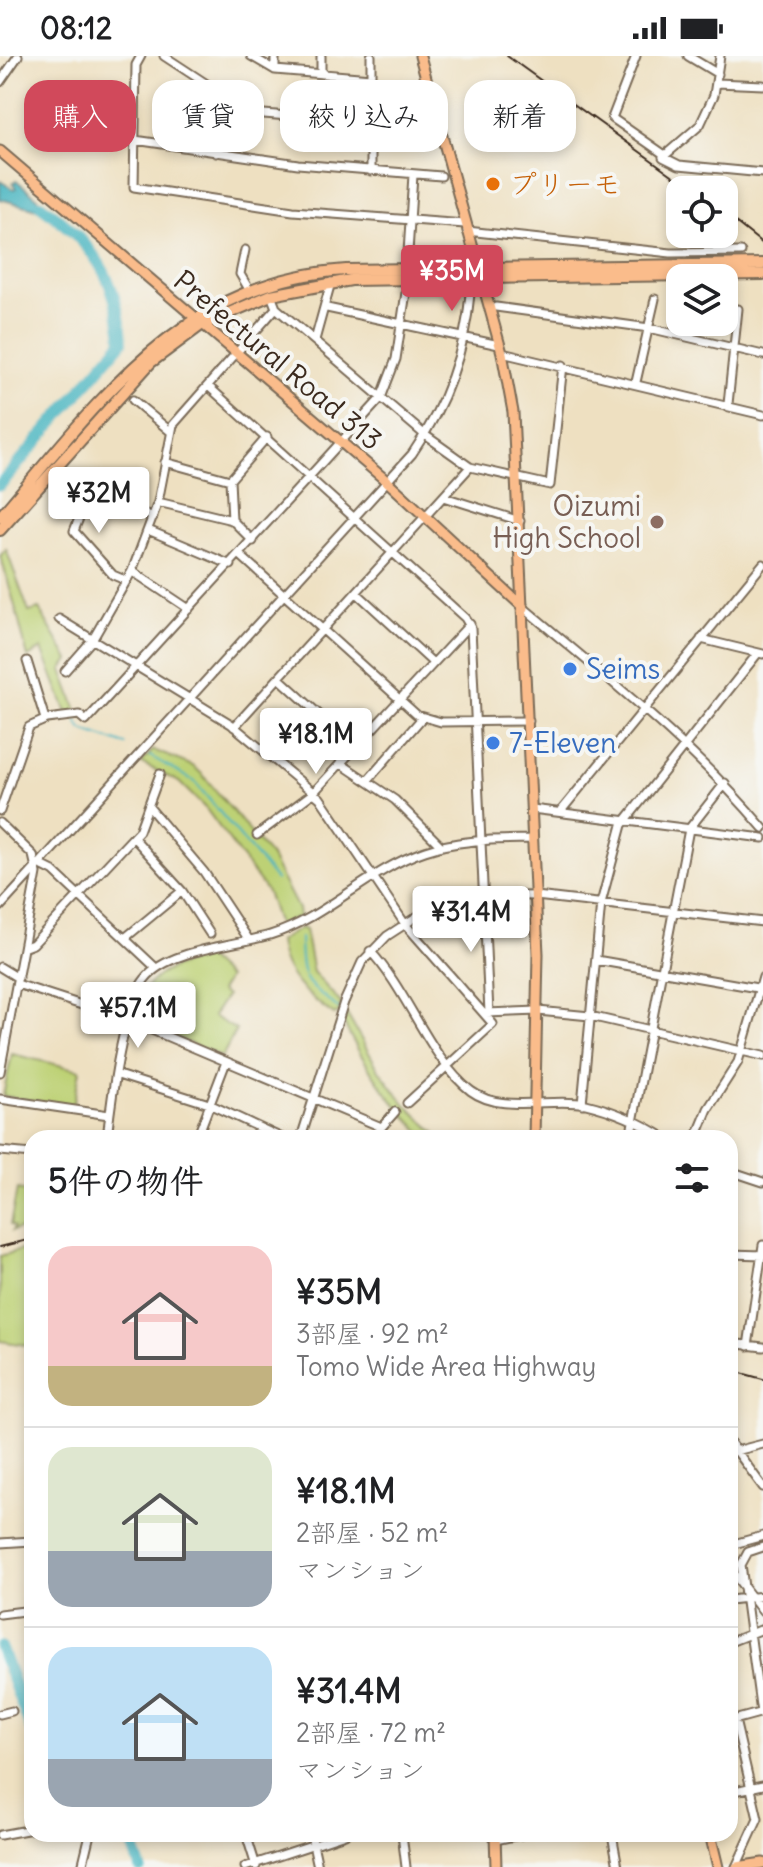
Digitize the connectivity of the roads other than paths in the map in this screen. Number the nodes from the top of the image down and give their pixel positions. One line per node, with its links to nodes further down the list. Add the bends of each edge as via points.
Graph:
1 (18, 56): 16 (street)
2 (141, 56): 17 (street)
3 (164, 56): 18 (street)
4 (251, 56): 12 (street)
5 (275, 56): 12 (street)
6 (321, 56): 13 (street)
7 (371, 56): 14 (street)
8 (420, 56): 19 (main road)
9 (636, 56): 27 (street, via 612,118)
10 (688, 56): 15 (street)
11 (720, 56): 15 (street)
12 (275, 70): 13 (street)
13 (321, 74): 14 (street)
14 (371, 78)
15 (717, 78): 20 (street); 27 (street, via 700,125)
16 (0, 80)
17 (136, 80)
18 (198, 80)
19 (426, 80)
20 (763, 85)
21 (136, 140): 26 (street)
22 (0, 151): 48 (main road, Prefectural Road 313)
23 (135, 152): 32 (street, via 134,187)
24 (371, 152): 28 (street)
25 (446, 152): 33 (main road)
26 (216, 153): 28 (street)
27 (665, 155): 29 (street, via 679,165)
28 (371, 171): 30 (street)
29 (763, 173)
30 (413, 175): 31 (street); 32 (street)
31 (441, 176)
32 (411, 222): 33 (street); 38 (street)
33 (466, 227): 35 (street, via 671,253); 37 (main road)
34 (245, 250): 41 (street, via 239,271)
35 (741, 252)
36 (763, 264): 37 (highway)
37 (479, 272): 38 (highway); 39 (highway); 54 (main road)
38 (407, 274): 40 (highway); 41 (highway, via 327,271); 49 (street)
39 (763, 274)
40 (331, 282): 43 (highway); 47 (street)
41 (250, 291): 48 (highway)
42 (470, 294): 52 (street)
43 (271, 295): 46 (street); 48 (highway)
44 (655, 299): 50 (street)
45 (496, 307): 50 (street)
46 (276, 308): 53 (street); 56 (street)
47 (327, 308): 49 (street); 53 (street)
48 (197, 321): 56 (main road, Prefectural Road 313); 79 (highway, via 128,370); 85 (highway, via 130,381)
49 (403, 324): 52 (street); 61 (street)
50 (649, 328): 55 (street); 59 (street)
51 (735, 336): 55 (street)
52 (464, 337): 54 (street); 66 (street, via 449,387)
53 (315, 340): 61 (street)
54 (500, 349): 58 (street); 73 (main road, via 512,399)
55 (734, 349): 57 (street); 63 (street)
56 (235, 354): 60 (street); 68 (main road, Prefectural Road 313)
57 (763, 355)
58 (563, 365): 59 (street); 73 (street, via 552,481 550,485)
59 (636, 382): 63 (street)
60 (208, 386): 65 (street); 67 (street)
61 (381, 398): 66 (street); 68 (street)
62 (133, 400): 65 (street)
63 (728, 404): 64 (street)
64 (763, 415)
65 (170, 431): 69 (street)
66 (425, 435): 70 (street); 75 (street)
67 (267, 437): 72 (street); 74 (street)
68 (342, 444): 72 (street); 75 (main road, Prefectural Road 313)
69 (165, 462): 74 (street); 78 (street)
70 (470, 467): 73 (street); 77 (street)
71 (65, 475): 76 (street)
72 (311, 478): 82 (street); 87 (street)
73 (518, 478): 84 (main road)
74 (230, 480): 83 (street)
75 (389, 483): 81 (main road, Prefectural Road 313); 82 (street)
76 (90, 490): 80 (street); 93 (street, via 74,531 110,572)
77 (444, 497): 81 (street); 84 (street)
78 (158, 502): 80 (street); 83 (street)
79 (0, 517)
80 (153, 517): 86 (street)
81 (426, 518): 88 (street); 96 (main road, Prefectural Road 313)
82 (357, 519): 88 (street); 95 (street)
83 (232, 520): 87 (street)
84 (520, 521): 96 (main road)
85 (0, 530)
86 (148, 530): 91 (street); 92 (street)
87 (253, 541): 89 (street)
88 (394, 554): 94 (street); 99 (street)
89 (240, 555): 91 (street); 95 (street)
90 (763, 564): 102 (street)
91 (231, 565): 97 (street)
92 (132, 571): 93 (street); 97 (street)
93 (125, 580): 101 (street)
94 (358, 594): 100 (street); 105 (street)
95 (285, 597): 100 (street); 109 (street)
96 (524, 608): 111 (street); 115 (main road)
97 (189, 609): 106 (street)
98 (59, 619): 101 (street)
99 (470, 624): 105 (street); 114 (street)
100 (323, 631): 108 (street); 110 (street)
101 (93, 639): 106 (street); 107 (street)
102 (701, 639): 103 (street); 111 (street)
103 (760, 654): 117 (street)
104 (27, 661): 113 (street)
105 (432, 662): 110 (street)
106 (138, 665): 109 (street); 113 (street, via 86,721 79,715)
107 (65, 671)
108 (279, 678): 116 (street); 118 (street)
109 (191, 699): 116 (street); 138 (street)
110 (398, 700): 112 (street); 118 (street)
111 (645, 709): 117 (street); 127 (street)
112 (422, 718): 114 (street); 121 (street)
113 (45, 719): 126 (street, via 28,728)
114 (476, 721): 115 (street); 136 (street)
115 (529, 721): 125 (main road)
116 (234, 727): 123 (street)
117 (684, 745): 122 (street); 128 (street)
118 (355, 747): 119 (street)
119 (340, 763): 121 (street); 123 (street)
120 (160, 774): 124 (street)
121 (368, 780): 137 (street)
122 (725, 783): 130 (street); 131 (street)
123 (313, 793): 132 (street); 139 (street, via 326,803)
124 (149, 807): 133 (street); 151 (street, via 204,872)
125 (532, 809): 127 (street); 135 (main road)
126 (0, 811)
127 (561, 811): 128 (street)
128 (624, 821): 131 (street); 145 (street)
129 (0, 823): 138 (street)
130 (763, 828)
131 (689, 829): 134 (street); 146 (street)
132 (257, 835)
133 (133, 837): 140 (street); 141 (street)
134 (763, 838)
135 (533, 839): 136 (street); 143 (main road)
136 (482, 840): 137 (street); 142 (street)
137 (441, 846): 139 (street)
138 (38, 866): 141 (street, via 49,868); 144 (street); 152 (street)
139 (373, 875): 148 (street); 151 (street, via 305,919)
140 (182, 891): 149 (street); 150 (street)
141 (79, 895): 150 (street); 152 (street)
142 (484, 895): 143 (street); 148 (street, via 442,903); 164 (street)
143 (536, 896): 145 (street); 163 (main road)
144 (2, 901)
145 (601, 903): 146 (street); 154 (street)
146 (673, 912): 147 (street); 157 (street)
147 (763, 922)
148 (405, 924): 153 (street); 164 (street)
149 (210, 934)
150 (125, 938): 156 (street)
151 (249, 940): 156 (street)
152 (25, 947): 161 (street)
153 (370, 951): 171 (street); 174 (street, via 347,993)
154 (596, 960): 157 (street); 165 (street)
155 (0, 967): 158 (street)
156 (156, 968): 166 (street, via 138,988)
157 (662, 970): 162 (street); 167 (street)
158 (7, 973): 160 (street); 161 (street)
159 (763, 977): 162 (street)
160 (0, 981)
161 (18, 981): 166 (street); 172 (street)
162 (762, 988): 168 (street)
163 (538, 1011): 164 (street); 165 (street); 176 (main road)
164 (486, 1013): 171 (street, via 493,1024)
165 (590, 1016): 167 (street); 179 (street)
166 (128, 1020): 170 (street); 173 (street)
167 (651, 1030): 168 (street); 182 (street)
168 (743, 1049): 169 (street); 192 (street)
169 (763, 1056)
170 (226, 1062): 174 (street); 178 (street)
171 (448, 1064): 176 (street, via 486,1099); 177 (street)
172 (0, 1072)
173 (118, 1075): 178 (street); 181 (street)
174 (314, 1098): 183 (street); 187 (street)
175 (0, 1099): 181 (street)
176 (535, 1102): 179 (street); 189 (main road)
177 (407, 1103)
178 (209, 1104): 185 (street); 186 (street)
179 (582, 1104): 182 (street)
180 (395, 1112): 183 (street)
181 (109, 1115): 184 (street)
182 (634, 1119): 190 (street); 191 (street)
183 (379, 1126): 188 (street)
184 (108, 1130)
185 (200, 1130)
186 (265, 1130)
187 (304, 1130)
188 (377, 1130)
189 (534, 1130)
190 (632, 1130)
191 (652, 1130)
192 (700, 1130)
193 (0, 1151): 194 (street)
194 (24, 1153)
195 (738, 1174): 196 (street)
196 (763, 1182)
197 (763, 1245): 199 (street)
198 (738, 1254): 199 (street)
199 (762, 1255): 201 (street)
200 (738, 1344): 201 (street)
201 (748, 1346): 202 (street)
202 (763, 1347)
203 (763, 1444): 204 (street)
204 (738, 1450)
205 (738, 1459): 206 (street)
206 (763, 1487)
207 (763, 1536): 210 (street)
208 (24, 1542): 209 (street)
209 (0, 1543)
210 (738, 1543)
211 (763, 1547): 213 (street, via 744,1554)
212 (738, 1578): 213 (street)
213 (743, 1584): 214 (street); 215 (street)
214 (759, 1597): 215 (street); 218 (street)
215 (743, 1598): 216 (street); 221 (street)
216 (738, 1599)
217 (24, 1611): 219 (street)
218 (763, 1612)
219 (0, 1614)
220 (763, 1629): 221 (street)
221 (748, 1633): 222 (street); 224 (street)
222 (738, 1638)
223 (12, 1711): 225 (street)
224 (762, 1713): 226 (street)
225 (0, 1714)
226 (738, 1719)
227 (738, 1741): 229 (street)
228 (763, 1785): 229 (street)
229 (751, 1787): 230 (street); 231 (street)
230 (738, 1790)
231 (760, 1820): 251 (street)
232 (24, 1830): 233 (street)
233 (0, 1835)
234 (88, 1842): 244 (street)
235 (249, 1842): 243 (street)
236 (320, 1842): 241 (street)
237 (403, 1842): 247 (street)
238 (495, 1842): 248 (main road)
239 (613, 1842): 249 (street)
240 (712, 1842): 250 (main road)
241 (314, 1844): 243 (street); 246 (street)
242 (763, 1863): 251 (main road)
243 (256, 1865): 245 (street)
244 (82, 1867)
245 (245, 1867)
246 (318, 1867)
247 (406, 1867)
248 (496, 1867)
249 (618, 1867)
250 (718, 1867)
251 (736, 1867)

